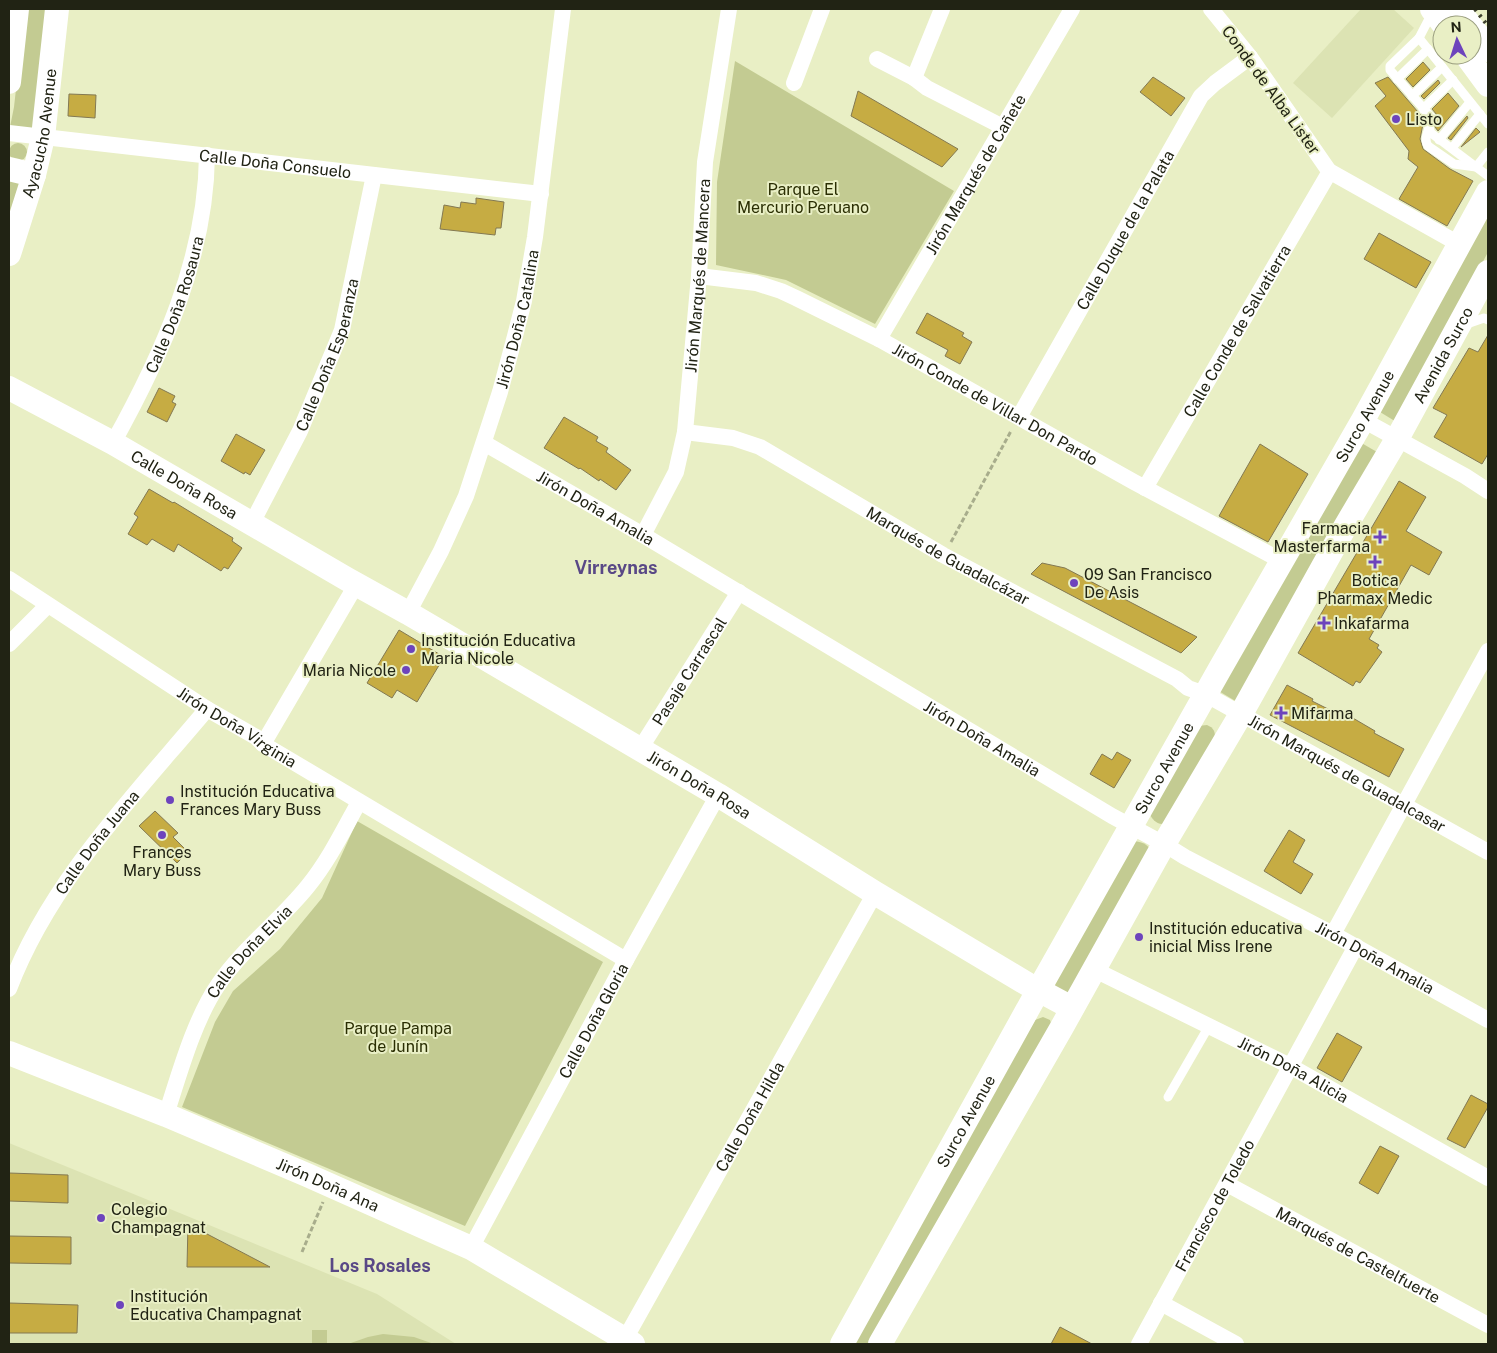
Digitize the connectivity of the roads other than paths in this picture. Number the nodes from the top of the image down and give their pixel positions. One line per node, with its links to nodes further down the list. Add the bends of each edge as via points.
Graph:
1 (17, 9): 19 (main road)
2 (57, 9): 30 (main road, Ayacucho Avenue)
3 (563, 9): 42 (street, Jirón Doña Catalina)
4 (729, 9): 46 (street, Jirón Marqués de Mancera, via 705,162)
5 (822, 9): 20 (street)
6 (942, 9): 16 (street)
7 (1072, 9): 27 (street, Jirón Marqués de Cañete)
8 (1211, 9): 12 (street, Conde de Alba Lister)
9 (1441, 13): 10 (lane, via 1429,22)
10 (1419, 38): 11 (lane); 17 (lane, via 1390,66)
11 (1428, 49): 15 (lane); 17 (lane)
12 (1250, 57): 37 (street, Conde de Alba Lister); 51 (street, Calle Duque de la Palata, via 1201,96)
13 (877, 58): 16 (street)
14 (1473, 65): 21 (main road)
15 (1442, 67): 18 (lane); 22 (lane)
16 (914, 78): 27 (street)
17 (1397, 79): 22 (lane)
18 (1453, 80): 23 (lane); 24 (lane)
19 (9, 82)
20 (794, 83)
21 (1488, 86)
22 (1412, 96): 24 (lane)
23 (1470, 102): 25 (lane); 31 (lane)
24 (1423, 109): 28 (lane, via 1431,117)
25 (1480, 114): 26 (lane); 32 (lane)
26 (1488, 124)
27 (1003, 127): 49 (street, Jirón Marqués de Cañete)
28 (1429, 128): 31 (lane); 35 (lane, via 1425,142 1428,146 1454,164)
29 (9, 133): 30 (street, Calle Doña Consuelo)
30 (43, 137): 34 (street, Calle Doña Consuelo); 38 (main road, Ayacucho Avenue)
31 (1439, 140): 32 (lane)
32 (1452, 148): 35 (lane)
33 (1488, 152): 35 (lane)
34 (207, 155): 39 (street, Calle Doña Consuelo); 55 (street, Calle Doña Rosaura, via 200,223 176,310 150,373)
35 (1476, 167): 40 (lane)
36 (9, 170): 38 (main road)
37 (1329, 172): 43 (street); 57 (street, Calle Conde de Salvatierra)
38 (34, 175): 44 (main road, Ayacucho Avenue)
39 (374, 175): 42 (street, Calle Doña Consuelo); 59 (street, Calle Doña Esperanza, via 342,330 300,431)
40 (1488, 176)
41 (1488, 192): 43 (main road, Surco Avenue)
42 (541, 194): 56 (street, Jirón Doña Catalina, via 524,301)
43 (1459, 244): 52 (main road, Surco Avenue)
44 (9, 254)
45 (1488, 272): 48 (main road, Avenida Surco)
46 (699, 276): 49 (street, Jirón Conde de Villar Don Pardo, via 768,286); 53 (street, Jirón Marqués de Mancera)
47 (1488, 320): 48 (lane, via 1484,318)
48 (1459, 326): 54 (main road, Avenida Surco)
49 (879, 339): 51 (street, Jirón Conde de Villar Don Pardo)
50 (9, 388): 55 (main road, Calle Doña Rosa)
51 (1019, 417): 57 (street, Jirón Conde de Villar Don Pardo)
52 (1363, 420): 54 (street); 61 (main road, Surco Avenue)
53 (685, 432): 60 (street, Jirón Marqués de Mancera, via 676,472); 69 (street, Marqués de Guadalcázar, via 733,438 760,447 944,555 1177,679 1188,688)
54 (1397, 439): 58 (street, via 1466,476); 71 (main road)
55 (113, 443): 59 (main road, Calle Doña Rosa)
56 (484, 443): 60 (street, Jirón Doña Amalia); 66 (street, Jirón Doña Catalina, via 466,496)
57 (1145, 488): 61 (street, Jirón Conde de Villar Don Pardo)
58 (1488, 492)
59 (252, 524): 63 (main road, Calle Doña Rosa)
60 (643, 535): 64 (street, Jirón Doña Amalia)
61 (1282, 561): 69 (main road, Surco Avenue)
62 (9, 579): 65 (street, Jirón Doña Virginia)
63 (356, 585): 66 (main road, Jirón Doña Rosa); 72 (street)
64 (739, 592): 73 (street, Pasaje Carrascal); 77 (street, Jirón Doña Amalia)
65 (47, 606): 67 (street); 70 (street, Jirón Doña Virginia)
66 (408, 613): 73 (main road, Jirón Doña Rosa)
67 (9, 644)
68 (1488, 651): 76 (street)
69 (1205, 694): 71 (street, Jirón Marqués de Guadalcasar); 77 (main road, Surco Avenue)
70 (206, 709): 72 (street, Jirón Doña Virginia); 85 (street, Calle Doña Juana, via 58,892 27,946)
71 (1241, 714): 76 (street, Jirón Marqués de Guadalcasar); 78 (main road)
72 (263, 744): 75 (street, Jirón Doña Virginia)
73 (640, 749): 74 (main road, Jirón Doña Rosa)
74 (718, 795): 80 (main road, Jirón Doña Rosa); 83 (street, Calle Doña Gloria)
75 (359, 802): 83 (street, Jirón Doña Virginia); 93 (street, Calle Doña Elvia, via 324,865 286,911 233,964 207,1003)
76 (1405, 805): 79 (street, Jirón Marqués de Guadalcasar); 81 (street)
77 (1130, 826): 78 (street, Jirón Doña Amalia); 86 (main road, Surco Avenue)
78 (1164, 844): 81 (street, Jirón Doña Amalia); 84 (main road)
79 (1488, 852)
80 (875, 893): 86 (main road, Jirón Doña Rosa); 99 (street, Calle Doña Hilda)
81 (1334, 934): 82 (street, Jirón Doña Amalia)
82 (1356, 946): 88 (street, Jirón Doña Amalia); 91 (street, Francisco de Toledo)
83 (626, 960): 96 (street, Calle Doña Gloria)
84 (1093, 969): 87 (main road); 89 (street, Jirón Doña Alicia)
85 (9, 989)
86 (1038, 989): 87 (main road); 100 (main road, Surco Avenue)
87 (1072, 1008): 101 (main road)
88 (1488, 1020)
89 (1209, 1026): 91 (street, Jirón Doña Alicia); 92 (lane)
90 (9, 1053): 93 (main road, Jirón Doña Ana)
91 (1290, 1066): 94 (street, Jirón Doña Alicia); 95 (street, Francisco de Toledo)
92 (1168, 1098)
93 (166, 1116): 96 (main road, Jirón Doña Ana)
94 (1488, 1178)
95 (1227, 1184): 97 (street, Francisco de Toledo); 98 (street, Marqués de Castelfuerte)
96 (471, 1248): 99 (main road, Jirón Doña Ana)
97 (1161, 1303): 102 (street, Francisco de Toledo); 103 (street)
98 (1488, 1325)
99 (629, 1342)
100 (842, 1344)
101 (880, 1344)
102 (1139, 1344)
103 (1236, 1344)

